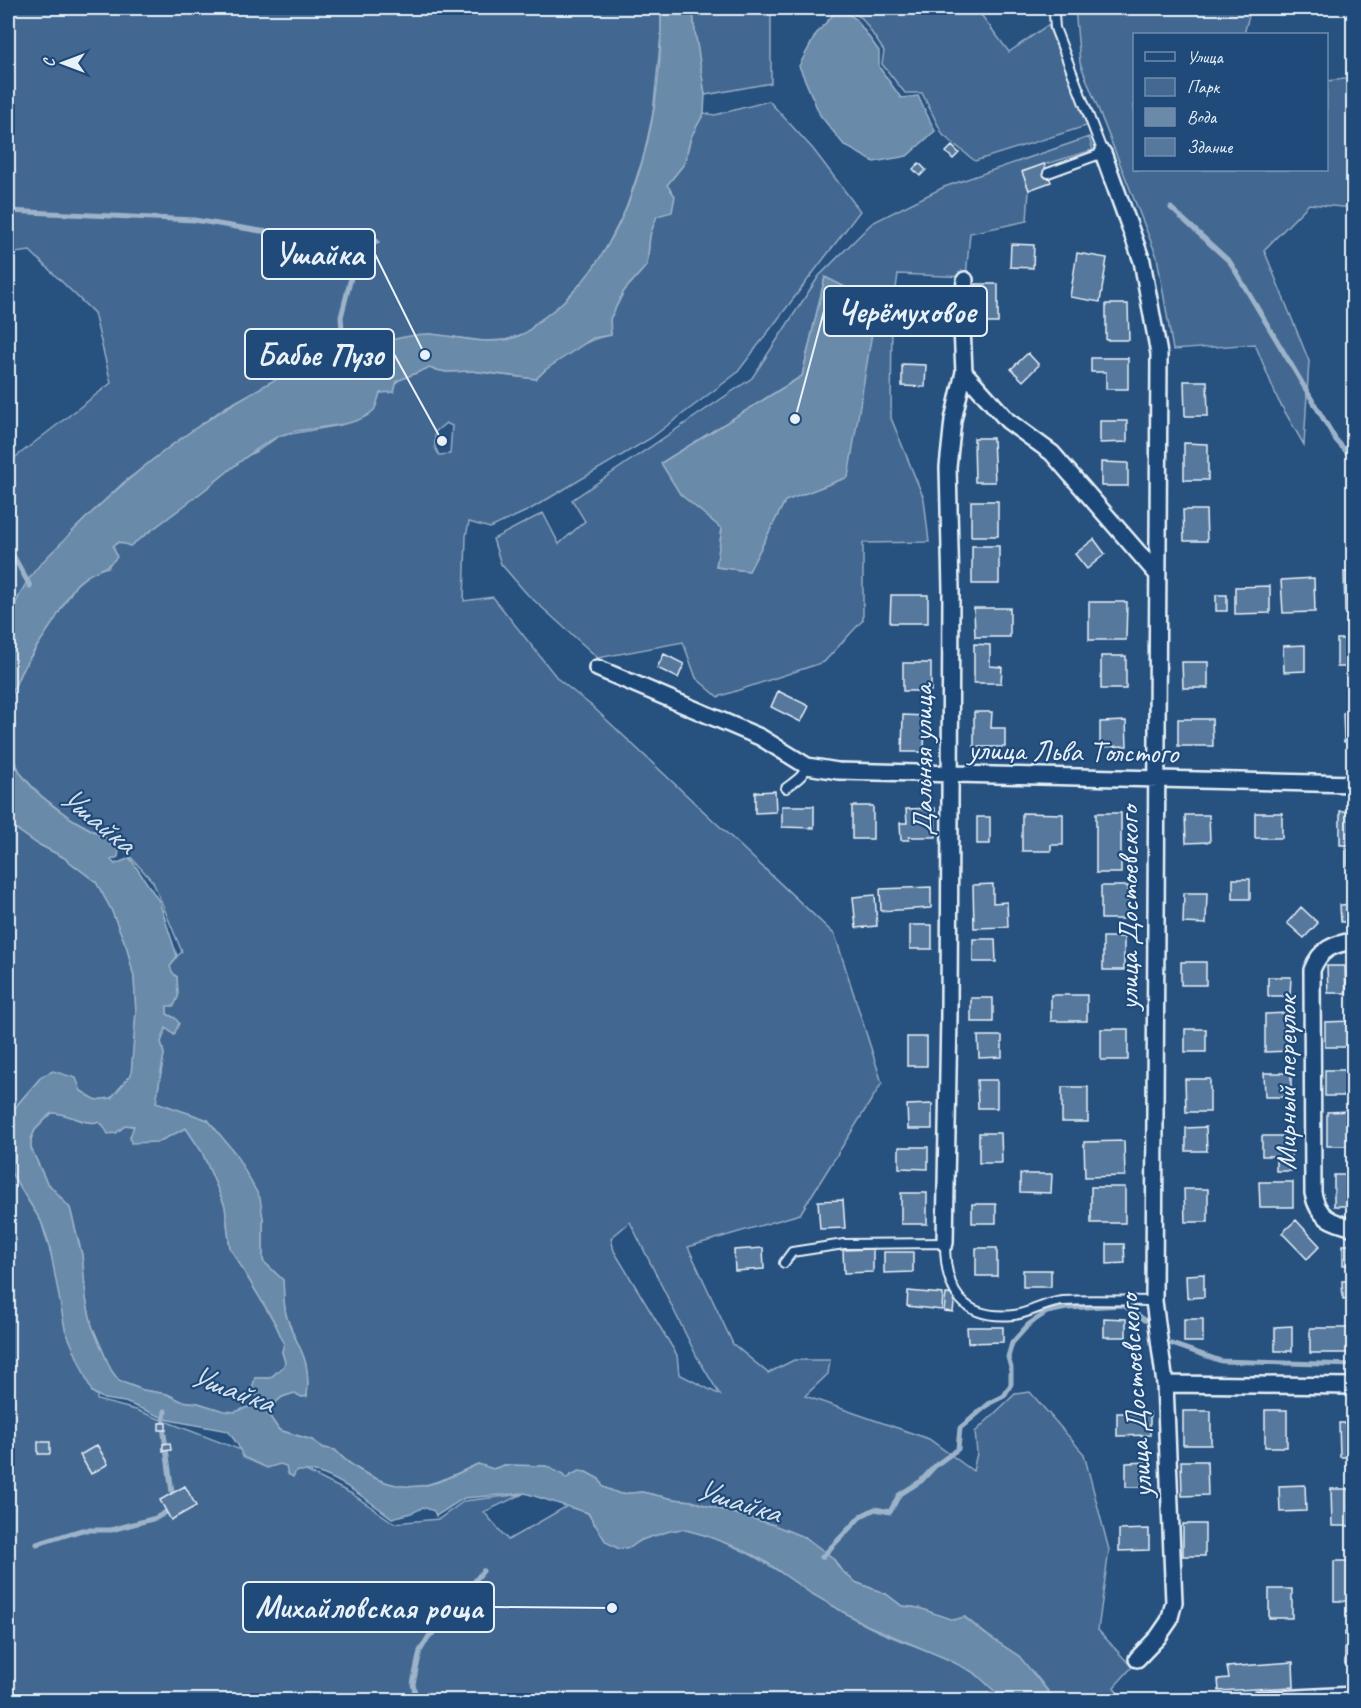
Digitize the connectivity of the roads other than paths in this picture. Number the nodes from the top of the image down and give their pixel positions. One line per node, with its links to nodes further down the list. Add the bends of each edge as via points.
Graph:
1 (1058, 8): 2 (lane, via 1054,14 1055,28)
2 (1103, 153): 3 (lane); 6 (street, улица Достоевского, via 1142,261 1158,354)
3 (1048, 173)
4 (965, 280): 5 (street, Дальняя улица)
5 (964, 372): 6 (street, via 1008,421 1052,453); 9 (street, Дальняя улица, via 952,420 948,467)
6 (1157, 574): 10 (street, улица Достоевского)
7 (597, 668): 8 (street, улица Льва Толстого, via 760,737)
8 (807, 765): 9 (street, улица Льва Толстого, via 838,771); 12 (lane, via 801,777)
9 (948, 775): 10 (street, улица Льва Толстого); 15 (street, Дальняя улица)
10 (1156, 779): 11 (street, улица Льва Толстого); 17 (street, улица Достоевского)
11 (1353, 784)
12 (786, 788)
13 (1353, 941): 14 (street, Мирный переулок, via 1323,951 1312,970 1312,993 1313,1193 1321,1213 1329,1220)
14 (1353, 1228)
15 (945, 1243): 16 (lane, via 844,1244 792,1252); 17 (lane, via 950,1284 970,1309 1016,1315 1060,1301)
16 (784, 1263)
17 (1154, 1301): 18 (street, улица Достоевского)
18 (1166, 1384): 19 (street); 20 (street, улица Достоевского, via 1174,1602 1169,1622)
19 (1353, 1386)
20 (1137, 1659)
21 (1353, 1695): 22 (street)
22 (1257, 1701)

